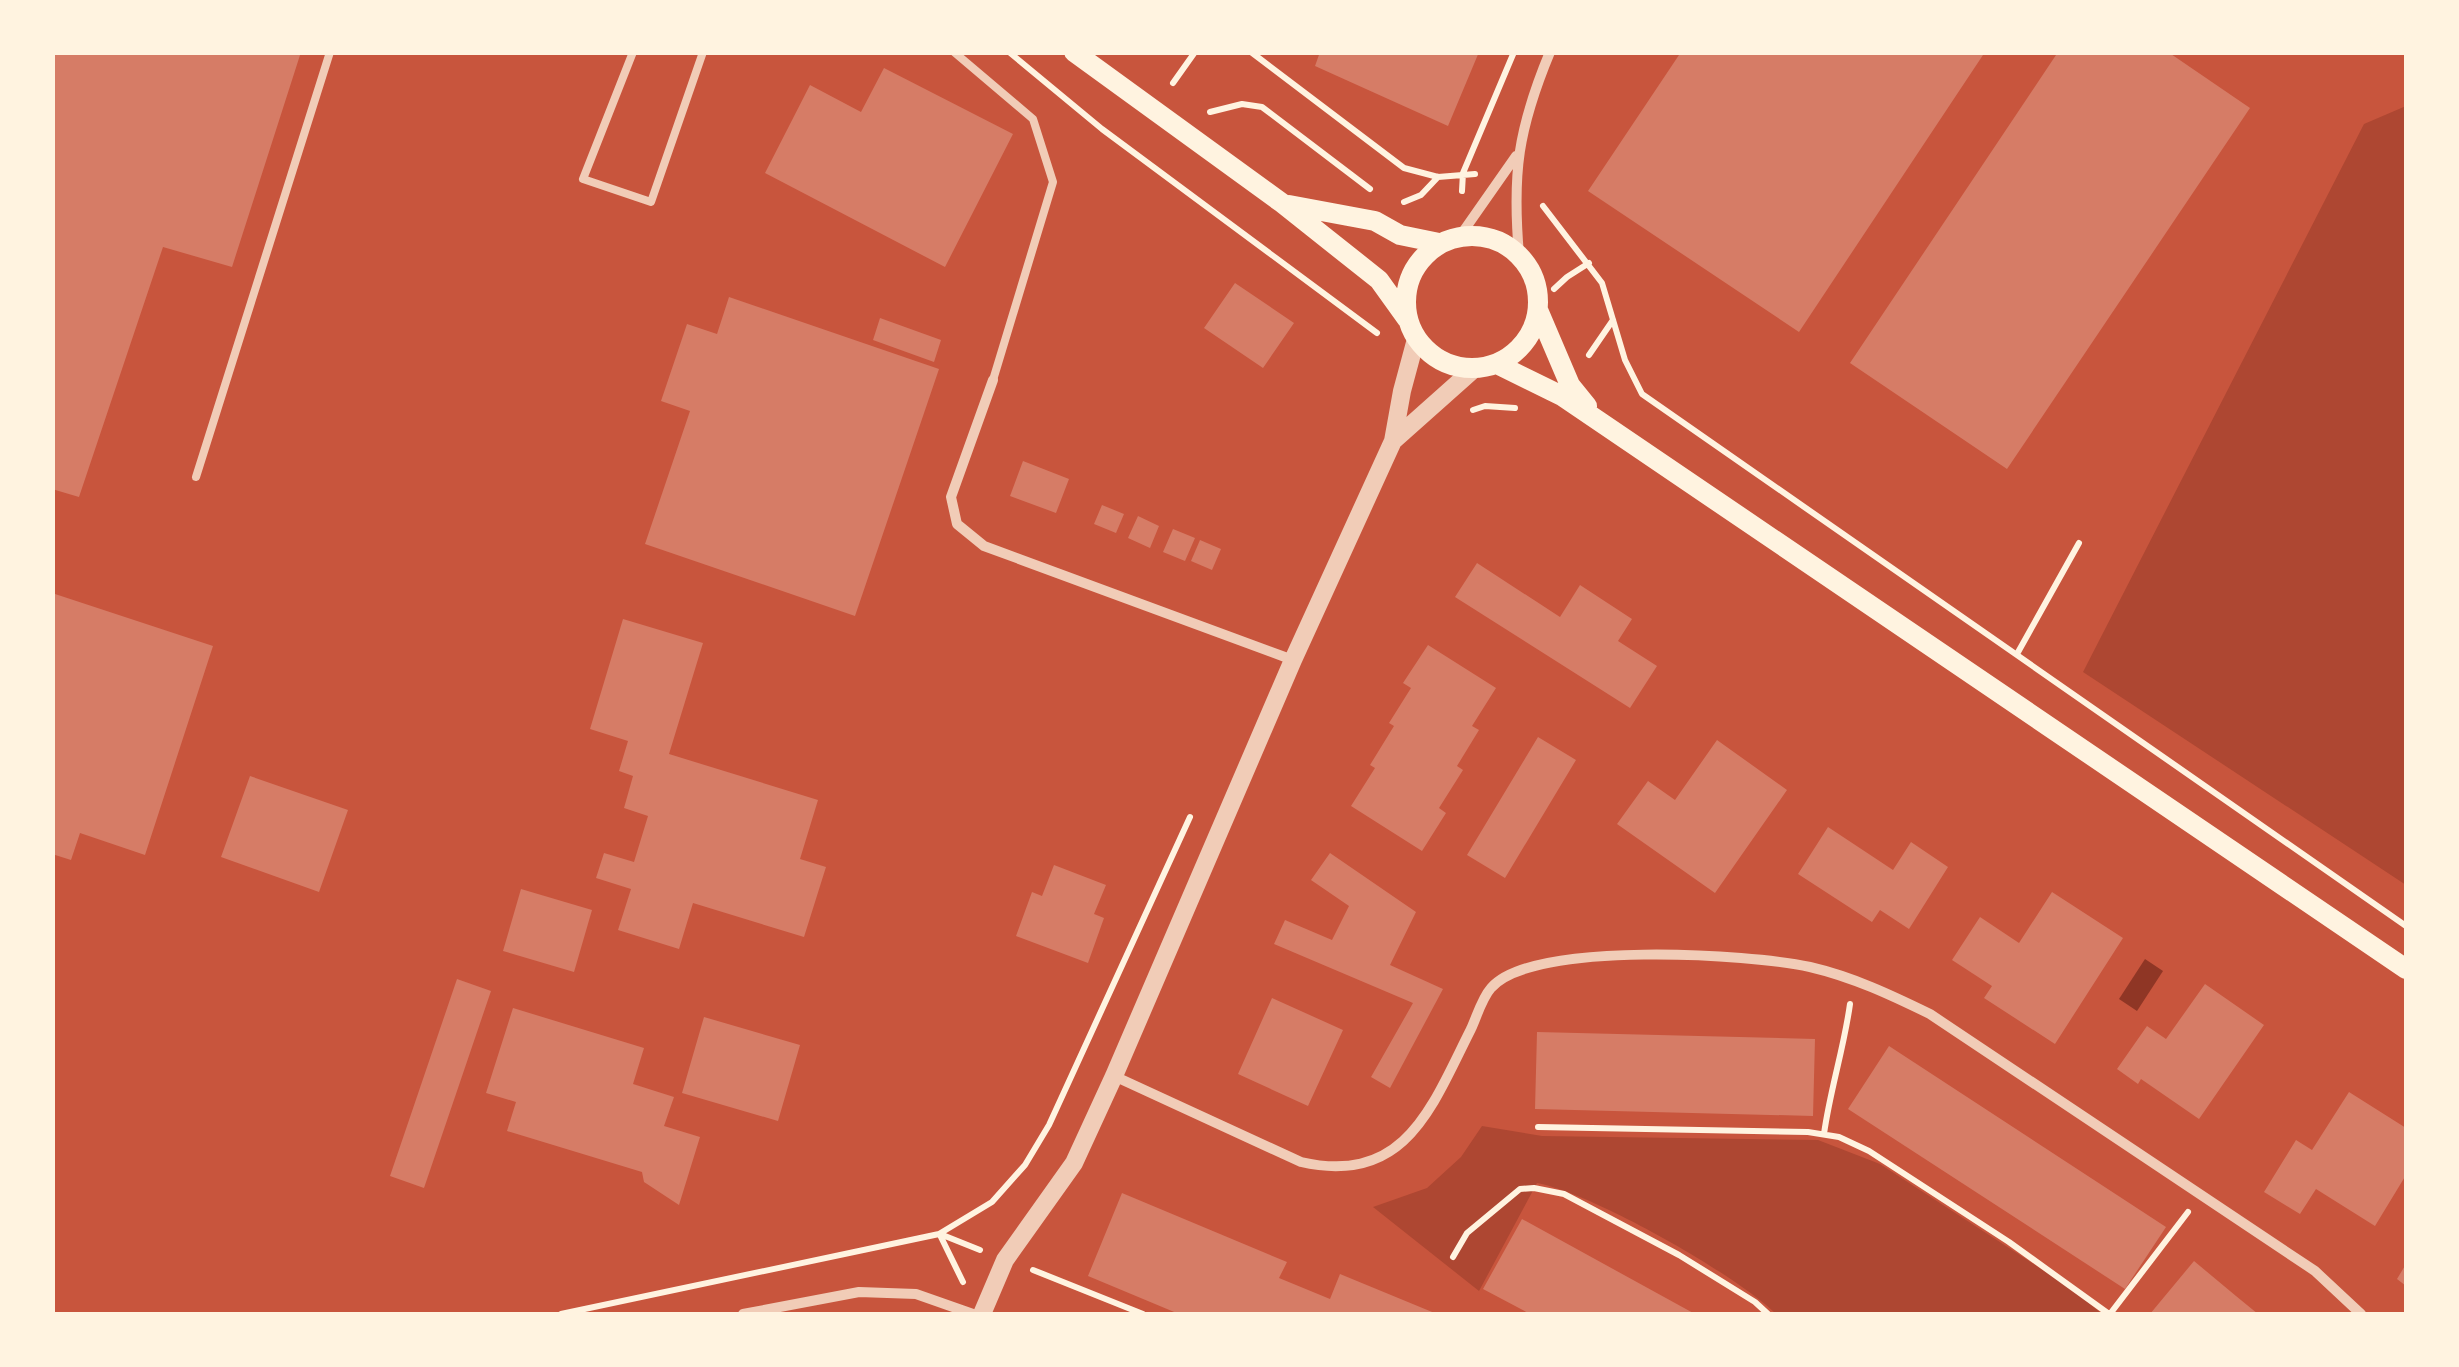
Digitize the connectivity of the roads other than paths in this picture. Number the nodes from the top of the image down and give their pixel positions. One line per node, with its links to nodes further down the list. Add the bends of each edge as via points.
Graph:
1 (330, 52): 20 (lane)
2 (633, 52): 3 (lane, via 583,179 651,202)
3 (703, 52)
4 (954, 52): 17 (lane, via 1034,119 1053,182)
5 (1074, 52): 8 (main road)
6 (1550, 52): 7 (street)
7 (1517, 155): 9 (street); 11 (street)
8 (1282, 203): 10 (main road); 13 (main road, via 1379,280)
9 (1460, 236): 10 (main road); 11 (main road, via 1502,242)
10 (1439, 243): 13 (main road, via 1410,276)
11 (1519, 255): 12 (main road, via 1538,291)
12 (1538, 310): 15 (main road, via 1524,342); 18 (main road, via 1570,385)
13 (1407, 318): 14 (main road)
14 (1416, 339): 16 (main road, via 1452,366); 19 (street)
15 (1497, 364): 16 (main road); 18 (main road, via 1562,396)
16 (1475, 368): 19 (street)
17 (993, 380): 21 (street, via 951,497 958,524 984,546)
18 (1603, 427): 22 (main road)
19 (1393, 441): 21 (street)
20 (196, 477)
21 (1294, 660): 23 (street)
22 (2406, 969)
23 (1114, 1076): 24 (street, via 1074,1163); 27 (street, via 1301,1162 1362,1165 1409,1139 1491,988 1512,974 1646,953 1810,967 1930,1014 2315,1271)
24 (977, 1306)
25 (743, 1314): 26 (street, via 860,1292 916,1294)
26 (973, 1314)
27 (2361, 1314)

